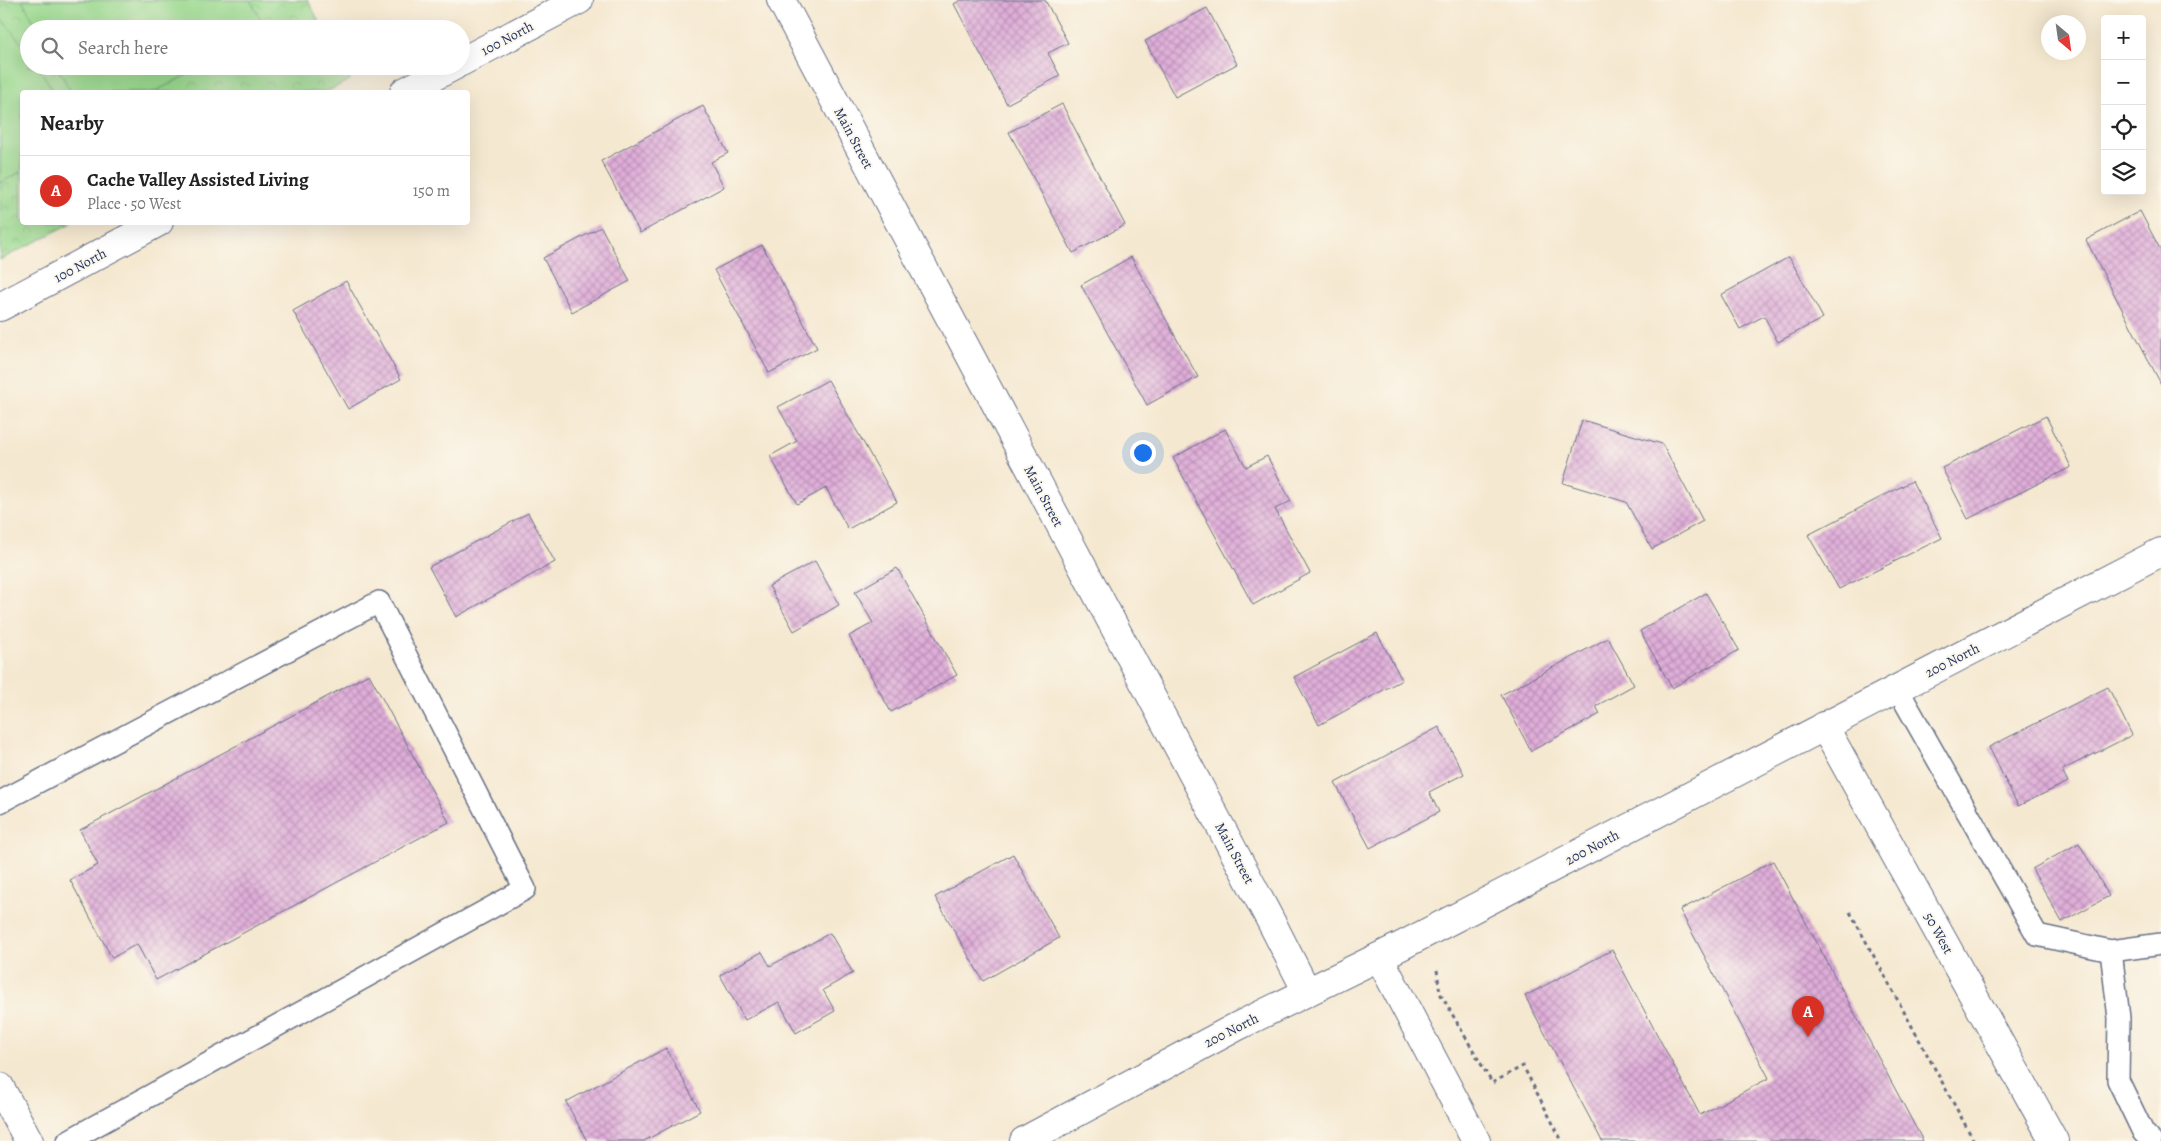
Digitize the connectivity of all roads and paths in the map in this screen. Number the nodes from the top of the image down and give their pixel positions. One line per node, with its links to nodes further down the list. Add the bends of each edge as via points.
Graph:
1 (579, 0): 3 (street, 100 North)
2 (780, 0): 17 (street, Main Street)
3 (470, 57)
4 (437, 75): 5 (street)
5 (408, 90)
6 (153, 225): 7 (street, 100 North)
7 (0, 307)
8 (2161, 552): 9 (street, 200 North)
9 (1897, 688): 10 (street, 200 North); 14 (lane, via 2037,935)
10 (1824, 726): 15 (street, 200 North); 25 (street, 50 West)
11 (0, 802): 20 (lane, via 379,602 525,889)
12 (1850, 912): 24 (path)
13 (2161, 944): 14 (lane)
14 (2111, 951): 26 (lane, via 2119,1018 2118,1080 2143,1132)
15 (1379, 957): 17 (street, 200 North); 22 (street)
16 (1437, 970): 23 (path, via 1440,993 1492,1083 1523,1066)
17 (1307, 992): 21 (street, 200 North)
18 (0, 1086): 19 (street)
19 (29, 1141)
20 (68, 1141)
21 (1024, 1141)
22 (1476, 1141)
23 (1562, 1141)
24 (1974, 1141)
25 (2054, 1141)
26 (2151, 1141)

